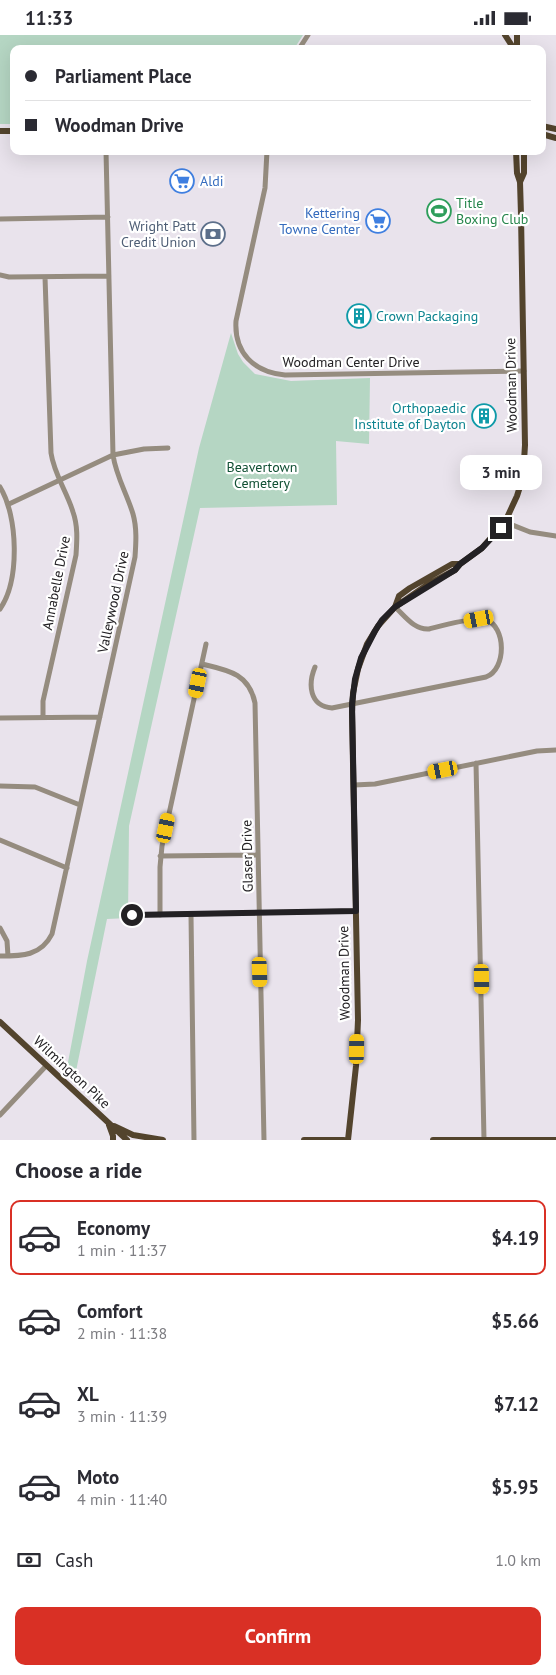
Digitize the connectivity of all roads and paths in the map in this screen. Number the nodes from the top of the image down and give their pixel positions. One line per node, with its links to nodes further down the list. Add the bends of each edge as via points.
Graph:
1 (505, 35): 2 (main road)
2 (513, 45)
3 (106, 155): 8 (street, Valleywood Drive)
4 (267, 155): 13 (street, Woodman Center Drive, via 265,188 236,321 238,341 252,363 268,372 291,375)
5 (516, 155): 7 (main road, Woodman Drive, via 516,173)
6 (524, 155): 7 (main road, Woodman Drive, via 524,173)
7 (520, 182): 13 (main road, Woodman Drive)
8 (108, 217): 9 (street); 11 (street, Valleywood Drive)
9 (0, 219)
10 (0, 275): 12 (street)
11 (109, 276): 12 (street); 15 (street, Valleywood Drive)
12 (45, 277): 16 (street, Annabelle Drive, via 51,453)
13 (524, 371): 19 (main road, Woodman Drive, via 524,467)
14 (168, 449): 15 (street, via 144,449)
15 (114, 455): 16 (street); 28 (street, Valleywood Drive, via 116,473 133,516 136,547)
16 (60, 480): 18 (street); 27 (street, Annabelle Drive, via 74,514 76,555 43,701)
17 (0, 487): 18 (street)
18 (9, 504): 22 (street, via 13,577)
19 (506, 522): 20 (street, via 530,532); 21 (main road, Woodman Drive, via 482,548 460,564 452,564 399,596)
20 (556, 535)
21 (395, 607): 26 (main road, Woodman Drive, via 375,631 361,658); 26 (street, via 421,629 479,619 491,622 499,634 500,659 496,670 486,677)
22 (0, 609)
23 (206, 644): 24 (street)
24 (202, 664): 36 (street, Glaser Drive, via 235,673 246,682 254,696); 37 (street)
25 (315, 667): 26 (street, via 311,684 312,695 317,702 328,707)
26 (352, 704): 32 (main road, Woodman Drive)
27 (43, 717): 28 (street); 29 (street)
28 (100, 717): 34 (street, Valleywood Drive)
29 (0, 718)
30 (556, 750): 31 (street)
31 (476, 763): 32 (street, via 375,784); 51 (street)
32 (354, 785): 39 (main road, Woodman Drive)
33 (0, 786): 34 (street, via 34,787)
34 (80, 805): 38 (street, Valleywood Drive)
35 (0, 840): 38 (street)
36 (258, 855): 37 (street); 40 (street, Glaser Drive)
37 (160, 856): 42 (street)
38 (67, 868): 46 (street, Valleywood Drive, via 54,927 46,944 36,951)
39 (356, 911): 40 (street); 58 (main road, Woodman Drive, via 357,1049)
40 (259, 913): 43 (street); 56 (street, Glaser Drive)
41 (132, 915): 42 (street)
42 (160, 915): 43 (street)
43 (191, 915): 55 (street)
44 (0, 928): 46 (street, via 7,941)
45 (0, 956): 46 (street, Valleywood Drive)
46 (8, 956)
47 (0, 1022): 48 (main road, Wilmington Pike)
48 (46, 1066): 49 (street); 50 (main road, Wilmington Pike)
49 (0, 1115)
50 (109, 1124): 52 (main road); 53 (main road, Wilmington Pike); 54 (main road, via 133,1135)
51 (484, 1139): 59 (main road); 60 (main road)
52 (113, 1140)
53 (127, 1140)
54 (163, 1140)
55 (194, 1140)
56 (264, 1140)
57 (304, 1140): 58 (main road)
58 (346, 1140)
59 (433, 1140)
60 (556, 1140)

